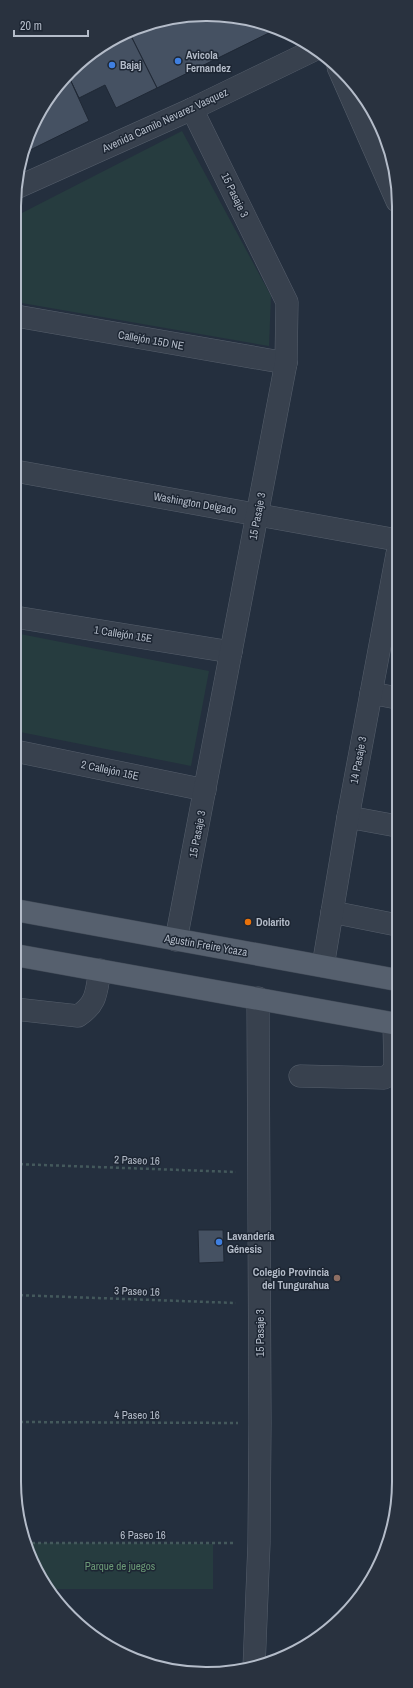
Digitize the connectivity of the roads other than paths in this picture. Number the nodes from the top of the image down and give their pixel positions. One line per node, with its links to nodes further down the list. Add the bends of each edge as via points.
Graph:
1 (310, 52): 3 (street, Avenida Camilo Nevarez Vasquez)
2 (345, 83): 5 (street)
3 (192, 109): 4 (street, Avenida Camilo Nevarez Vasquez); 7 (street, 15 Pasaje 3, via 287,302)
4 (22, 185)
5 (391, 187)
6 (21, 317): 7 (street, Callejón 15D NE)
7 (286, 363): 9 (street, 15 Pasaje 3)
8 (21, 472): 9 (street, Washington Delgado)
9 (257, 515): 10 (street, Washington Delgado); 13 (street, 15 Pasaje 3)
10 (392, 539)
11 (392, 581): 14 (street, 14 Pasaje 3)
12 (21, 618): 13 (street, 1 Callejón 15E)
13 (231, 652): 17 (street, 15 Pasaje 3)
14 (371, 693): 15 (street); 18 (street, 14 Pasaje 3)
15 (392, 697)
16 (21, 752): 17 (street, 2 Callejón 15E)
17 (205, 790): 23 (street, 15 Pasaje 3)
18 (348, 817): 19 (street); 21 (street, 14 Pasaje 3)
19 (392, 825)
20 (21, 911): 23 (main road, Agustín Freire Ycaza)
21 (332, 912): 22 (street); 25 (street, 14 Pasaje 3)
22 (392, 924)
23 (176, 940): 25 (main road, Agustín Freire Ycaza)
24 (21, 955): 26 (main road)
25 (323, 966): 27 (main road, Agustín Freire Ycaza)
26 (100, 970): 28 (main road); 29 (street, via 94,1002 89,1010 78,1016)
27 (392, 979)
28 (258, 998): 30 (main road); 33 (street, 15 Pasaje 3, via 260,1423)
29 (21, 1010)
30 (392, 1023)
31 (392, 1072): 32 (street, via 384,1078)
32 (300, 1076)
33 (254, 1661)

